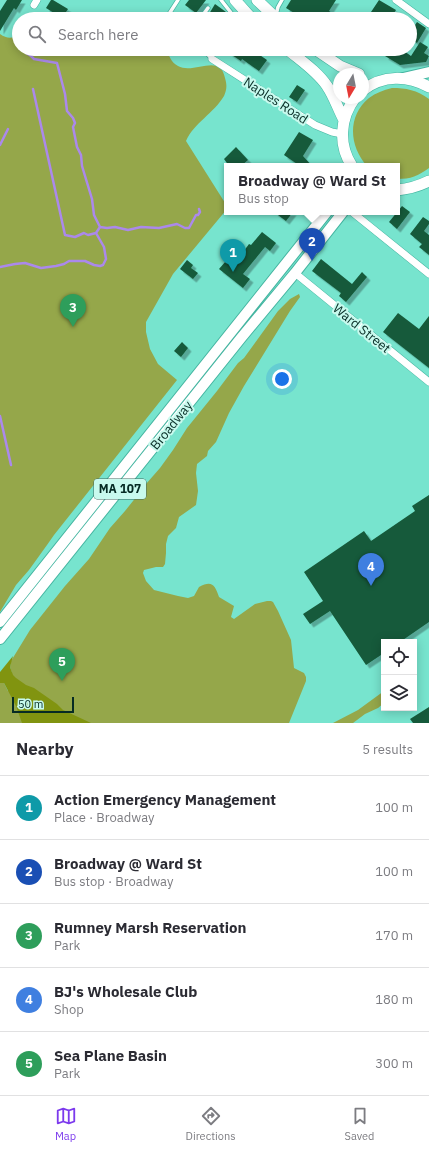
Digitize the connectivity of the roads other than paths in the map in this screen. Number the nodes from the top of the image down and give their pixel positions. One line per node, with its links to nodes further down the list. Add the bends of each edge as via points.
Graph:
1 (178, 0): 8 (lane)
2 (221, 0): 10 (lane)
3 (257, 0): 12 (highway)
4 (282, 0): 13 (lane)
5 (396, 0): 14 (street)
6 (238, 4): 11 (highway)
7 (208, 8): 9 (lane)
8 (170, 12)
9 (205, 12)
10 (230, 12)
11 (245, 12)
12 (270, 12)
13 (277, 12)
14 (412, 12)
15 (417, 15): 16 (street)
16 (429, 24)
17 (209, 56): 29 (street, Naples Road, via 315,125)
18 (295, 56): 28 (highway, via 325,83)
19 (326, 56): 20 (highway)
20 (345, 68)
21 (429, 72): 23 (main road)
22 (369, 76): 24 (highway)
23 (403, 78): 24 (highway); 26 (highway)
24 (383, 80): 25 (highway)
25 (369, 86)
26 (429, 87)
27 (351, 104): 28 (highway)
28 (344, 120): 29 (highway)
29 (342, 134): 30 (highway)
30 (345, 150): 31 (main road); 32 (highway)
31 (344, 163)
32 (351, 163)
33 (429, 181): 34 (highway)
34 (416, 187): 35 (highway); 36 (highway)
35 (429, 189)
36 (400, 190)
37 (325, 215): 43 (main road, Broadway / MA 107)
38 (341, 215): 40 (main road, Broadway / MA 107)
39 (356, 215): 41 (street)
40 (295, 273): 42 (street, Ward Street); 44 (main road, Broadway / MA 107)
41 (429, 274)
42 (429, 382)
43 (0, 622)
44 (0, 639)

